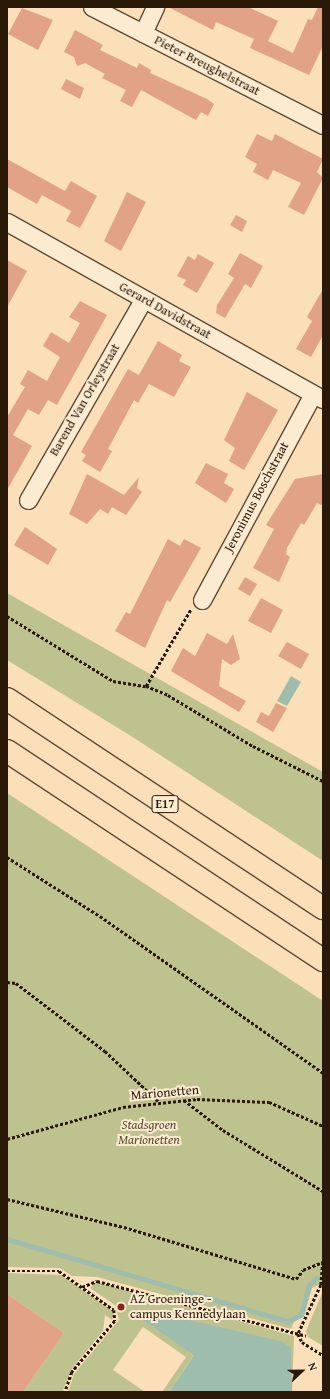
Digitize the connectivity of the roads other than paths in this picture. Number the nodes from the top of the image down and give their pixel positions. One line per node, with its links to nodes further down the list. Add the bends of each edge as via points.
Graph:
1 (92, 7): 3 (street, Pieter Breughelstraat)
2 (155, 7): 3 (street)
3 (143, 33): 4 (street, Pieter Breughelstraat)
4 (323, 125)
5 (7, 222): 6 (street, Gerard Davidstraat)
6 (143, 300): 7 (street, Gerard Davidstraat); 8 (street, Barend Van Orleystraat)
7 (318, 397): 9 (street, Jeronimus Boschstraat)
8 (28, 500)
9 (202, 600)
10 (7, 699): 12 (highway, E17)
11 (7, 751): 13 (highway)
12 (323, 908)
13 (323, 960)

